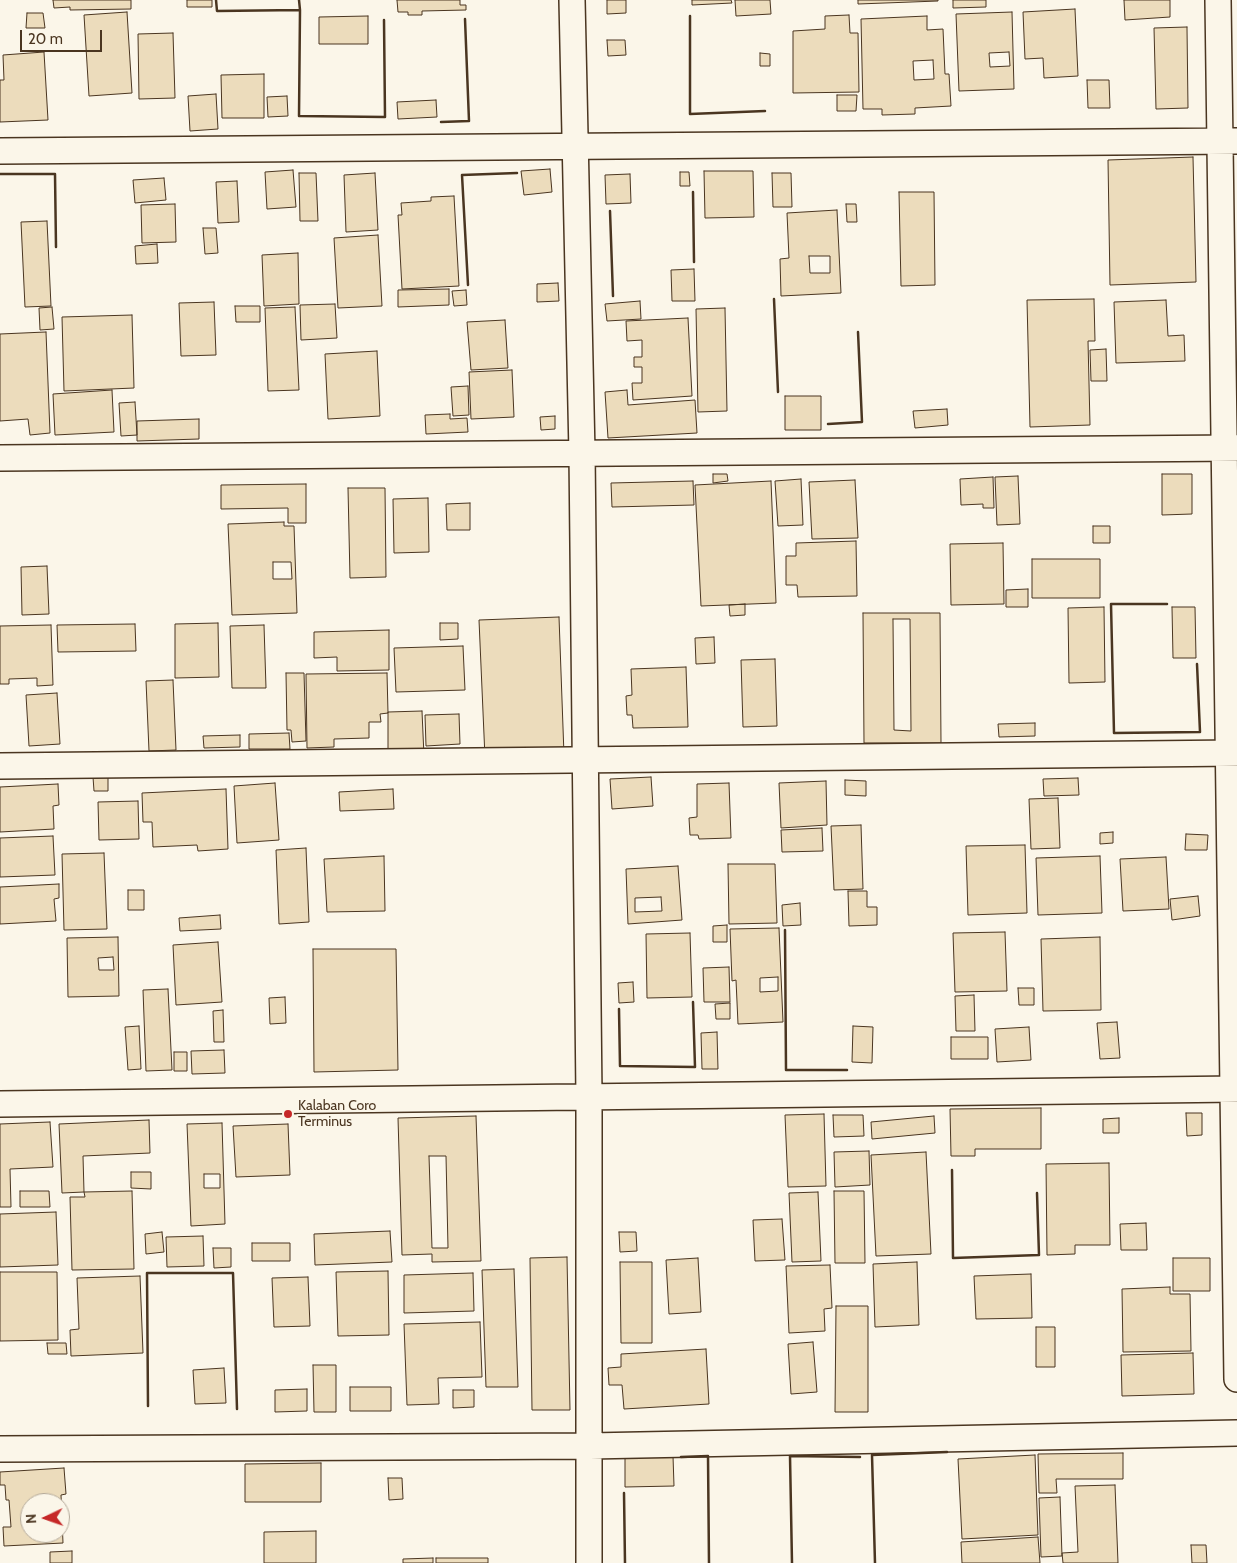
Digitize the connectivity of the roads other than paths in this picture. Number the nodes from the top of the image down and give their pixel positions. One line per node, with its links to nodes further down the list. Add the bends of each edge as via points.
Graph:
1 (572, 0): 4 (street)
2 (1218, 0): 3 (street)
3 (1228, 141): 4 (street); 6 (street)
4 (575, 146): 5 (street); 7 (street)
5 (0, 151)
6 (1230, 448): 7 (street); 9 (street)
7 (582, 453): 8 (street); 10 (street)
8 (0, 458)
9 (1233, 753): 10 (street); 12 (street)
10 (585, 760): 11 (street); 13 (street)
11 (0, 766)
12 (1235, 1089): 13 (street); 15 (street)
13 (589, 1097): 14 (street); 17 (street)
14 (0, 1104)
15 (1237, 1380)
16 (1237, 1433): 17 (street)
17 (590, 1446): 18 (street); 19 (street)
18 (0, 1449)
19 (589, 1563)

